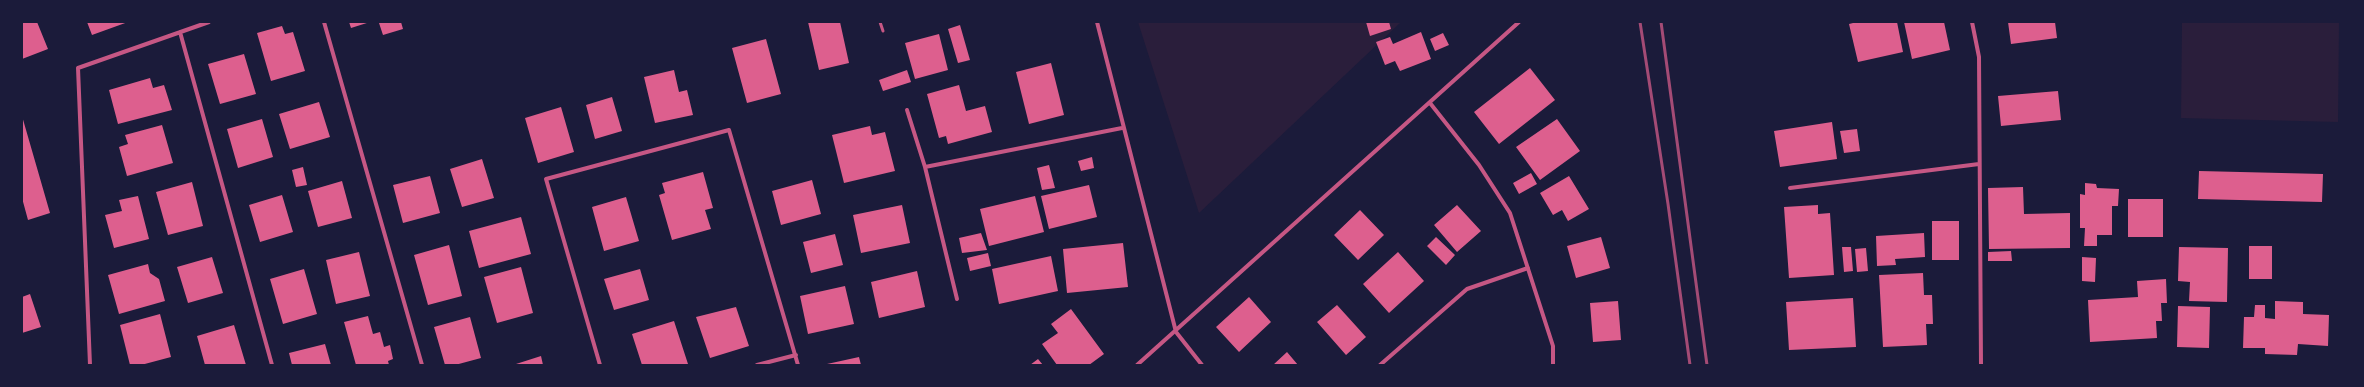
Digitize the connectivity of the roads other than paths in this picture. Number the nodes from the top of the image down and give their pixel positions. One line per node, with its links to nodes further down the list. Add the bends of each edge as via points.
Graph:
1 (209, 22): 7 (street)
2 (324, 22): 21 (street)
3 (880, 22): 8 (lane)
4 (1096, 22): 11 (street)
5 (1519, 22): 9 (street)
6 (1972, 22): 12 (street, via 1979,57)
7 (180, 32): 19 (street, via 78,68); 20 (street)
8 (883, 32)
9 (1430, 103): 15 (street, via 1479,165 1510,213); 17 (street)
10 (907, 110): 13 (street)
11 (1122, 128): 13 (street); 17 (street)
12 (1979, 164): 14 (street); 29 (street)
13 (925, 167): 16 (street)
14 (1790, 188)
15 (1528, 268): 27 (street, via 1467,289); 28 (street, via 1553,346)
16 (957, 299)
17 (1176, 332): 25 (street); 26 (street)
18 (796, 355): 22 (street, via 729,130 546,179); 23 (street); 24 (street)
19 (90, 365)
20 (272, 365)
21 (422, 365)
22 (600, 365)
23 (757, 365)
24 (798, 365)
25 (1138, 365)
26 (1202, 365)
27 (1380, 365)
28 (1553, 365)
29 (1981, 365)

